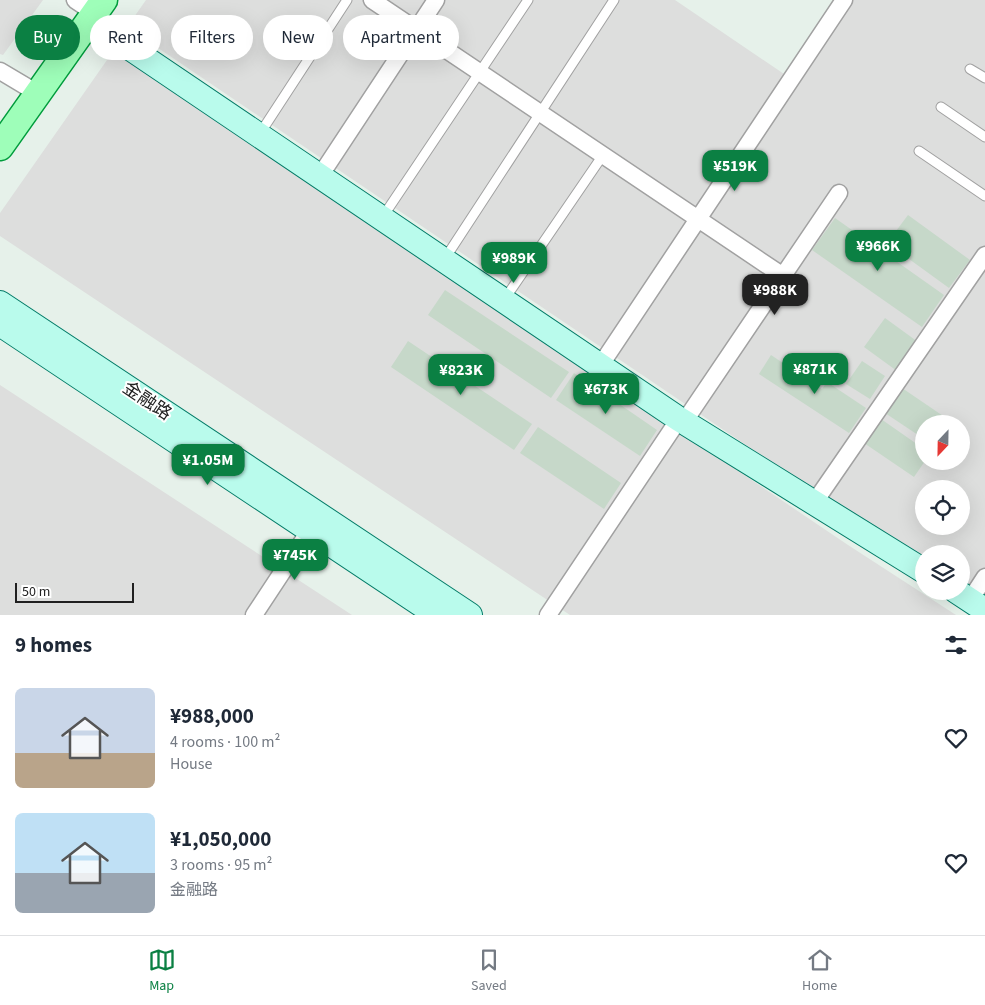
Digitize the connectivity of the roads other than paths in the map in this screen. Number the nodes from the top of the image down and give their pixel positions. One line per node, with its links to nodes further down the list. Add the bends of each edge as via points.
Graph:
1 (347, 0): 19 (lane)
2 (372, 0): 8 (street)
3 (436, 0): 9 (street)
4 (528, 0): 14 (lane)
5 (614, 0): 30 (lane)
6 (844, 0): 28 (street)
7 (88, 5): 16 (main road); 19 (main road); 21 (main road)
8 (394, 15)
9 (426, 15)
10 (459, 58): 14 (street)
11 (396, 60): 24 (street)
12 (970, 69): 15 (lane)
13 (0, 71): 16 (street)
14 (480, 72): 23 (street); 27 (lane)
15 (985, 78)
16 (27, 86): 18 (main road)
17 (941, 107): 20 (lane)
18 (0, 125)
19 (258, 135): 24 (main road)
20 (985, 137)
21 (0, 148)
22 (919, 150): 26 (lane)
23 (603, 155): 28 (street); 32 (lane)
24 (320, 176): 27 (main road)
25 (839, 193): 31 (street)
26 (985, 196)
27 (382, 218): 30 (main road)
28 (698, 219): 31 (street); 35 (street)
29 (985, 255): 37 (street)
30 (444, 260): 32 (main road)
31 (783, 276): 36 (street)
32 (504, 301): 35 (main road)
33 (0, 303): 44 (main road, 金融路)
34 (0, 324): 38 (main road, 金融路)
35 (600, 366): 36 (main road)
36 (681, 421): 37 (main road); 45 (street)
37 (814, 503): 39 (main road)
38 (310, 530): 42 (street); 43 (main road, 金融路)
39 (915, 565)
40 (985, 577): 41 (street)
41 (970, 600)
42 (254, 615)
43 (438, 615)
44 (470, 615)
45 (548, 615)

